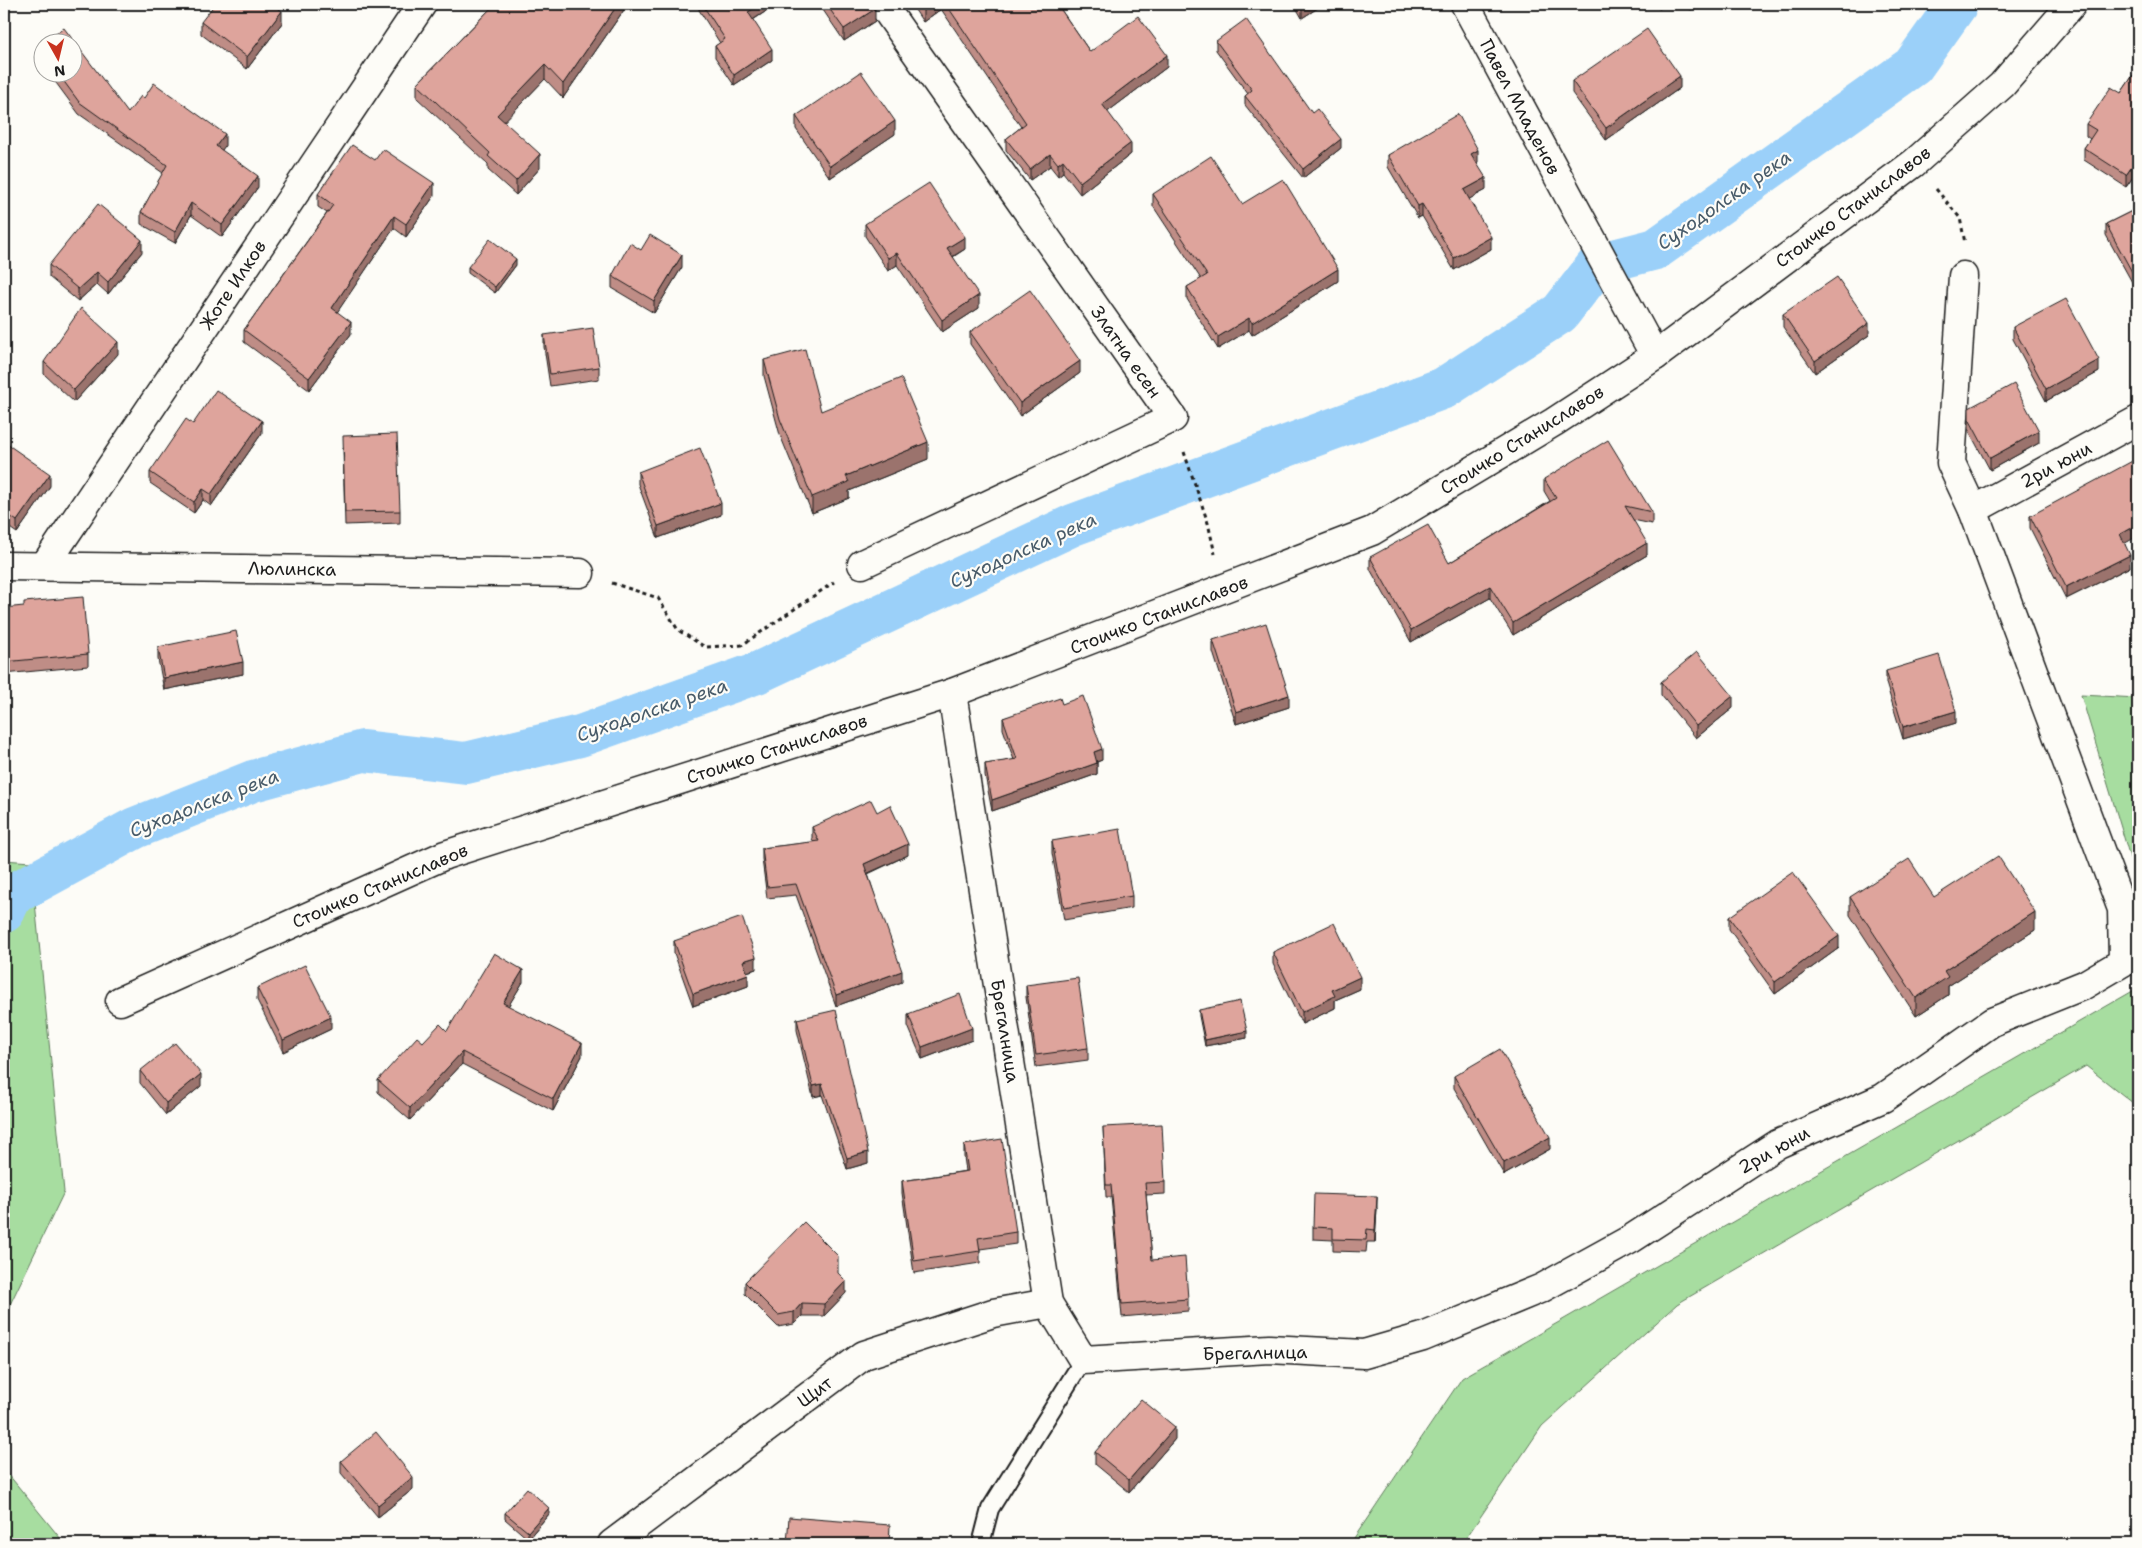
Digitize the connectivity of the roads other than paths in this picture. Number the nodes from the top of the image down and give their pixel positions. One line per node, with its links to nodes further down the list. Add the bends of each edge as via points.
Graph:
1 (422, 4): 11 (street, Жоте Илков)
2 (882, 4): 9 (street, Златна есен, via 1173,418)
3 (1465, 4): 6 (street, Павел Младенов)
4 (2072, 4): 6 (street, Стоичко Станиславов, via 2002,85 1914,163)
5 (1963, 276): 8 (street, via 1951,463)
6 (1655, 356): 13 (street, Стоичко Станиславов, via 1554,422 1372,531)
7 (2138, 420): 8 (street, 2ри юни)
8 (1973, 510): 16 (street, 2ри юни, via 2122,908 2123,962 2084,985 1992,1022 1883,1098 1778,1144 1631,1239 1542,1288)
9 (862, 564)
10 (4, 566): 11 (street, Люлинска)
11 (44, 566): 12 (street, Люлинска)
12 (580, 573)
13 (952, 693): 14 (street, Стоичко Станиславов, via 445,855); 15 (street, Брегалница)
14 (120, 1001)
15 (1048, 1303): 17 (street, Брегалница); 18 (street, Щит, via 993,1313 864,1355)
16 (1424, 1337): 17 (street, Брегалница, via 1364,1354 1269,1349)
17 (1083, 1360): 19 (lane, via 990,1509)
18 (612, 1544)
19 (981, 1544)

